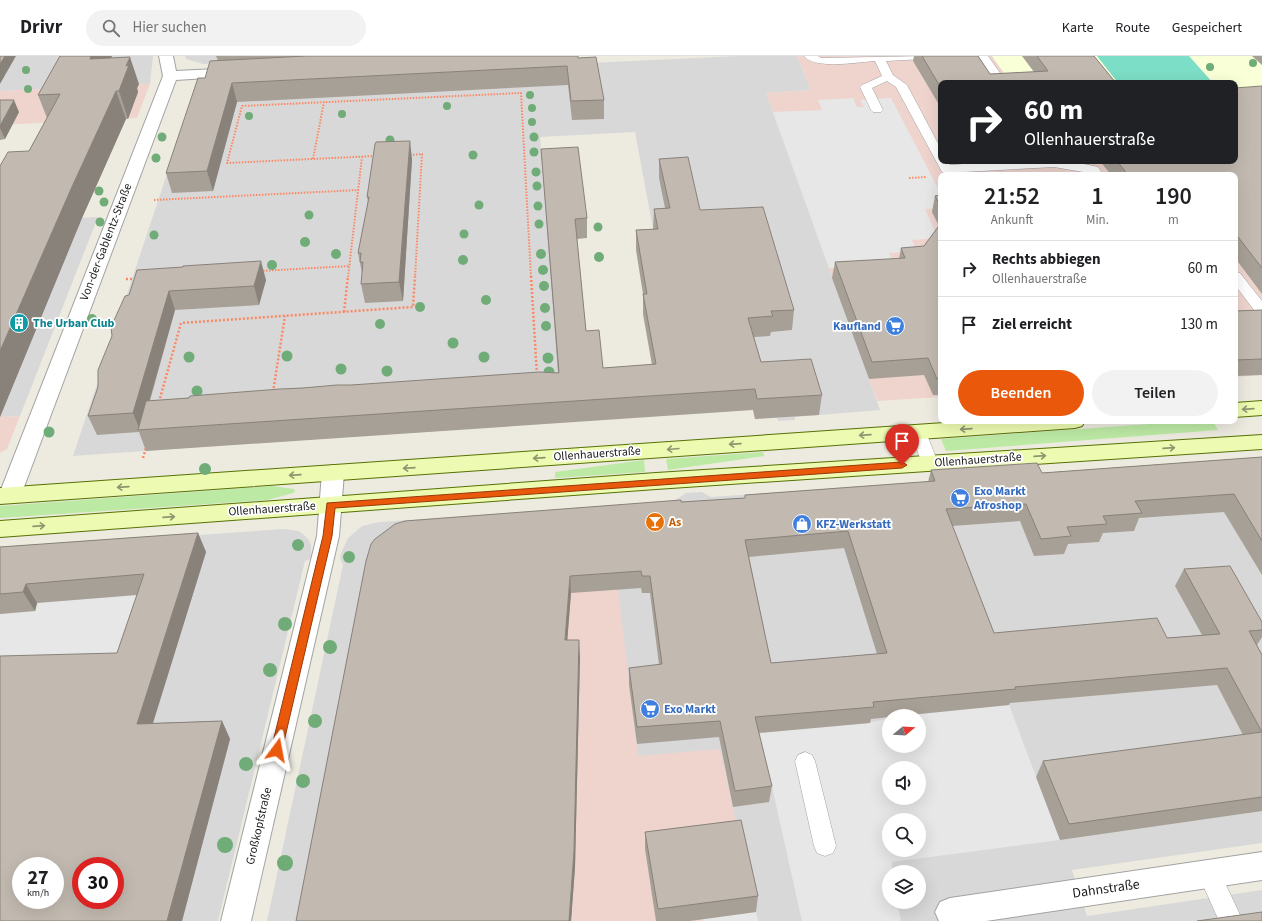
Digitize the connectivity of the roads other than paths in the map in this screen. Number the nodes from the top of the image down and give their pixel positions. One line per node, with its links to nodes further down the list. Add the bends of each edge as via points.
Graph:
1 (166, 56): 7 (street)
2 (809, 56): 5 (lane, via 819,61)
3 (924, 56): 5 (lane)
4 (983, 56): 9 (lane)
5 (879, 58): 8 (lane)
6 (253, 71): 7 (street)
7 (170, 76): 25 (street, Von-der-Gablentz-Straße)
8 (888, 77): 10 (lane, via 866,87); 11 (lane, via 901,85)
9 (999, 80)
10 (877, 110)
11 (938, 155)
12 (943, 164): 13 (lane, via 946,169)
13 (1022, 164)
14 (1063, 164): 15 (lane)
15 (1095, 172)
16 (1238, 280): 17 (lane)
17 (1262, 311)
18 (1262, 408): 19 (main road, one-way to 19)
19 (1238, 410)
20 (1032, 424): 21 (main road, Ollenhauerstraße, one-way to 21)
21 (918, 432): 23 (lane); 24 (main road, Ollenhauerstraße, one-way to 24)
22 (1262, 442): 23 (main road, Ollenhauerstraße, one-way to 22)
23 (930, 463): 26 (main road, Ollenhauerstraße)
24 (334, 473): 25 (main road, Ollenhauerstraße, one-way to 25); 26 (street, Großkopfstraße)
25 (5, 495)
26 (331, 505): 27 (main road, Ollenhauerstraße, one-way to 26); 33 (street, Großkopfstraße, via 328,536)
27 (0, 529)
28 (805, 761): 29 (lane)
29 (825, 846)
30 (1262, 866): 31 (street, Dahnstraße)
31 (1209, 874): 32 (street, Dahnstraße); 34 (lane)
32 (950, 912)
33 (236, 921)
34 (1231, 921)

